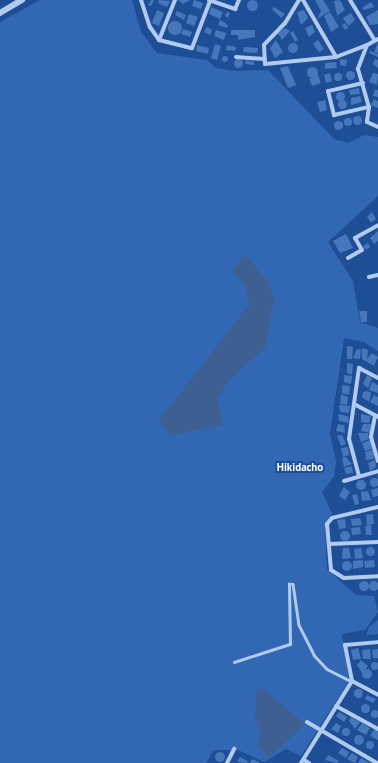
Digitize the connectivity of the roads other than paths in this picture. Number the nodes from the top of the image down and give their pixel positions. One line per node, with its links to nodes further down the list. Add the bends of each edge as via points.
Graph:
1 (22, 0): 9 (street)
2 (141, 0): 11 (street, via 150,27)
3 (174, 0): 11 (street)
4 (209, 0): 5 (street, via 235,9); 11 (street, via 192,48)
5 (239, 0)
6 (299, 0): 15 (street, via 285,23 264,45)
7 (303, 0): 14 (street)
8 (350, 0): 10 (street)
9 (0, 13)
10 (376, 39): 12 (street)
11 (159, 40)
12 (367, 45): 14 (street); 16 (street, via 358,69)
13 (236, 57): 15 (street)
14 (336, 57): 15 (street, via 284,60 270,65 265,64)
15 (265, 59)
16 (363, 83): 17 (street); 17 (street, via 328,91 334,115)
17 (369, 107): 18 (street, via 367,122)
18 (378, 127)
19 (378, 224): 20 (street, via 355,238 362,250)
20 (348, 258)
21 (378, 275): 22 (street)
22 (369, 277)
23 (378, 378): 24 (street, via 359,368)
24 (354, 404): 25 (street); 28 (street, via 349,438)
25 (377, 417): 26 (street, via 371,437)
26 (378, 461)
27 (378, 471): 28 (street)
28 (359, 476): 29 (street)
29 (344, 480)
30 (378, 506): 32 (street, via 332,518 327,524)
31 (378, 542): 32 (street)
32 (329, 544): 33 (street, via 331,570 344,578)
33 (378, 576)
34 (378, 642): 36 (street, via 345,645)
35 (234, 662): 36 (lane, via 290,644 289,584 293,584 299,625 314,655 327,669)
36 (352, 682): 37 (street); 38 (street)
37 (378, 695)
38 (336, 706): 40 (street); 41 (street)
39 (307, 722): 41 (street)
40 (378, 729)
41 (322, 732): 43 (street); 46 (street)
42 (234, 749): 44 (street)
43 (302, 762): 45 (street)
44 (228, 763)
45 (309, 763)
46 (377, 763)

